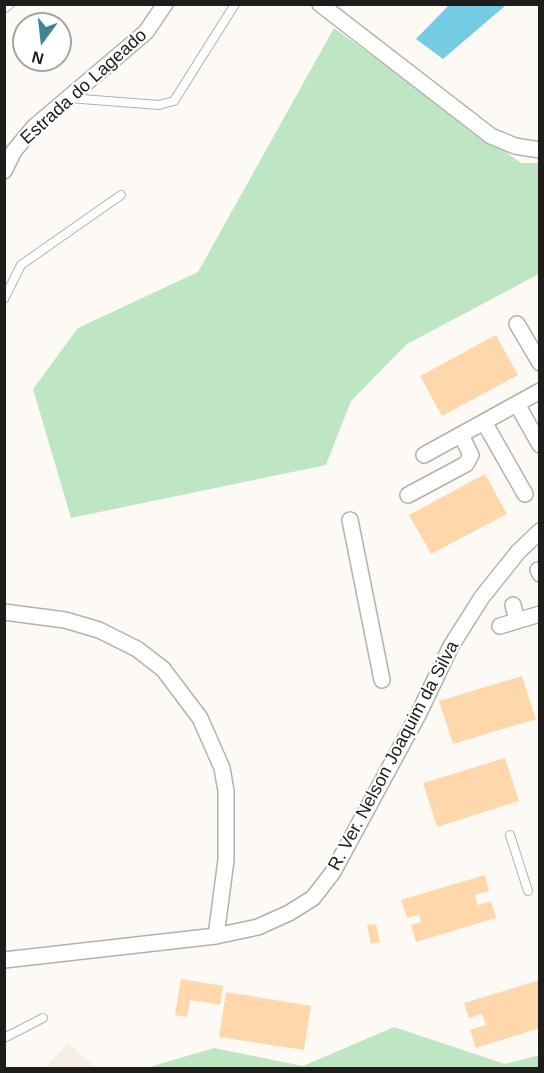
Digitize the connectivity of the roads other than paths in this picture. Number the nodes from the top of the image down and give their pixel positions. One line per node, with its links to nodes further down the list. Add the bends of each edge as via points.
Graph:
1 (10, 4): 5 (lane)
2 (165, 4): 6 (street, Estrada do Lageado, via 146,32)
3 (235, 4): 6 (lane, via 174,101 159,105)
4 (325, 6): 7 (street, via 491,136 515,146)
5 (4, 9)
6 (67, 98): 8 (street, Estrada do Lageado, via 24,138)
7 (540, 150)
8 (4, 171)
9 (121, 195): 10 (lane, via 21,265)
10 (4, 299)
11 (517, 324): 12 (street)
12 (540, 363)
13 (540, 391): 14 (street)
14 (517, 404): 15 (street); 17 (street)
15 (484, 422): 16 (street); 19 (street)
16 (461, 435): 18 (street); 20 (street, via 471,455 466,464)
17 (540, 445)
18 (424, 455)
19 (525, 494)
20 (408, 495)
21 (350, 520): 28 (street)
22 (540, 531): 31 (street, R. Ver. Nelson Joaquim da Silva, via 482,597 451,646 333,872 313,898 258,927)
23 (513, 605): 26 (street)
24 (4, 612): 31 (street, via 65,620 99,630 137,649 164,669 200,718 222,768 226,790 226,860)
25 (540, 614): 26 (street)
26 (517, 621): 27 (street)
27 (500, 626)
28 (382, 680)
29 (510, 835): 30 (lane)
30 (528, 891)
31 (216, 936): 32 (street, R. Ver. Nelson Joaquim da Silva)
32 (4, 960)
33 (43, 1018): 34 (lane)
34 (4, 1038)

